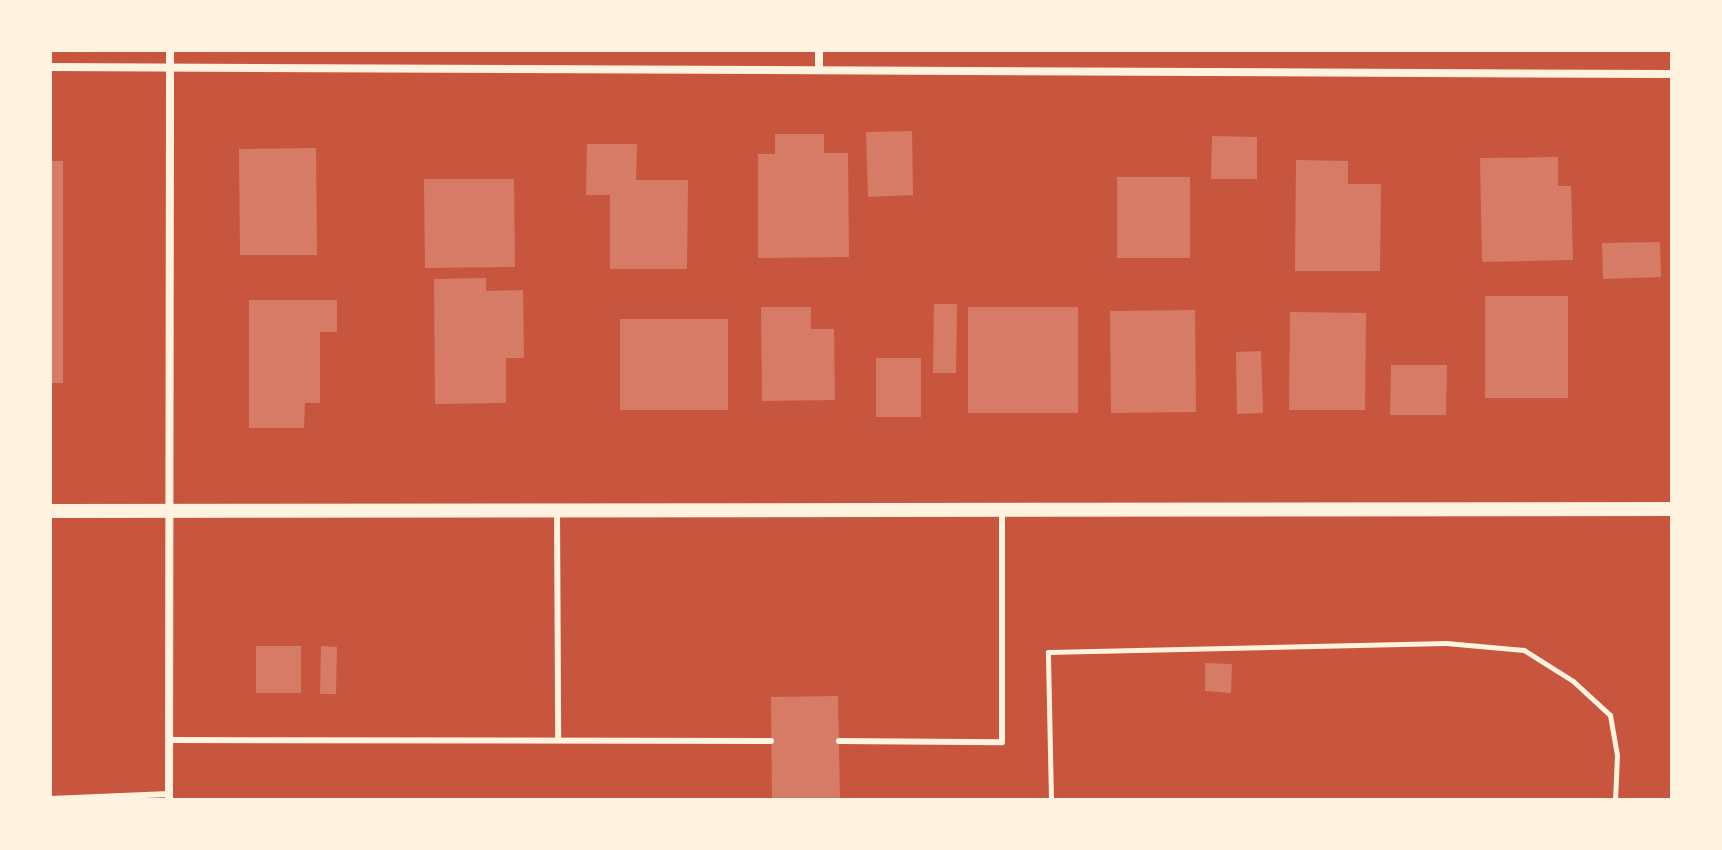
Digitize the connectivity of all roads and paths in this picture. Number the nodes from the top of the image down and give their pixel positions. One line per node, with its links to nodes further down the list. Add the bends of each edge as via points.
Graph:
1 (170, 50): 4 (street)
2 (819, 50): 5 (street)
3 (50, 67): 4 (street)
4 (170, 67): 5 (street); 10 (street)
5 (819, 70): 6 (street)
6 (1672, 74)
7 (557, 509): 8 (street); 10 (street); 12 (lane)
8 (1002, 509): 9 (street); 15 (lane, via 1002,742)
9 (1672, 509)
10 (172, 510): 11 (street); 13 (street)
11 (50, 511)
12 (558, 738): 13 (lane); 14 (lane)
13 (170, 740): 16 (street)
14 (771, 741)
15 (839, 741)
16 (169, 797): 17 (lane)
17 (50, 799)
18 (1051, 800): 19 (path, via 1048,652 1446,643 1524,650 1573,681 1610,715 1617,755)
19 (1615, 800)

